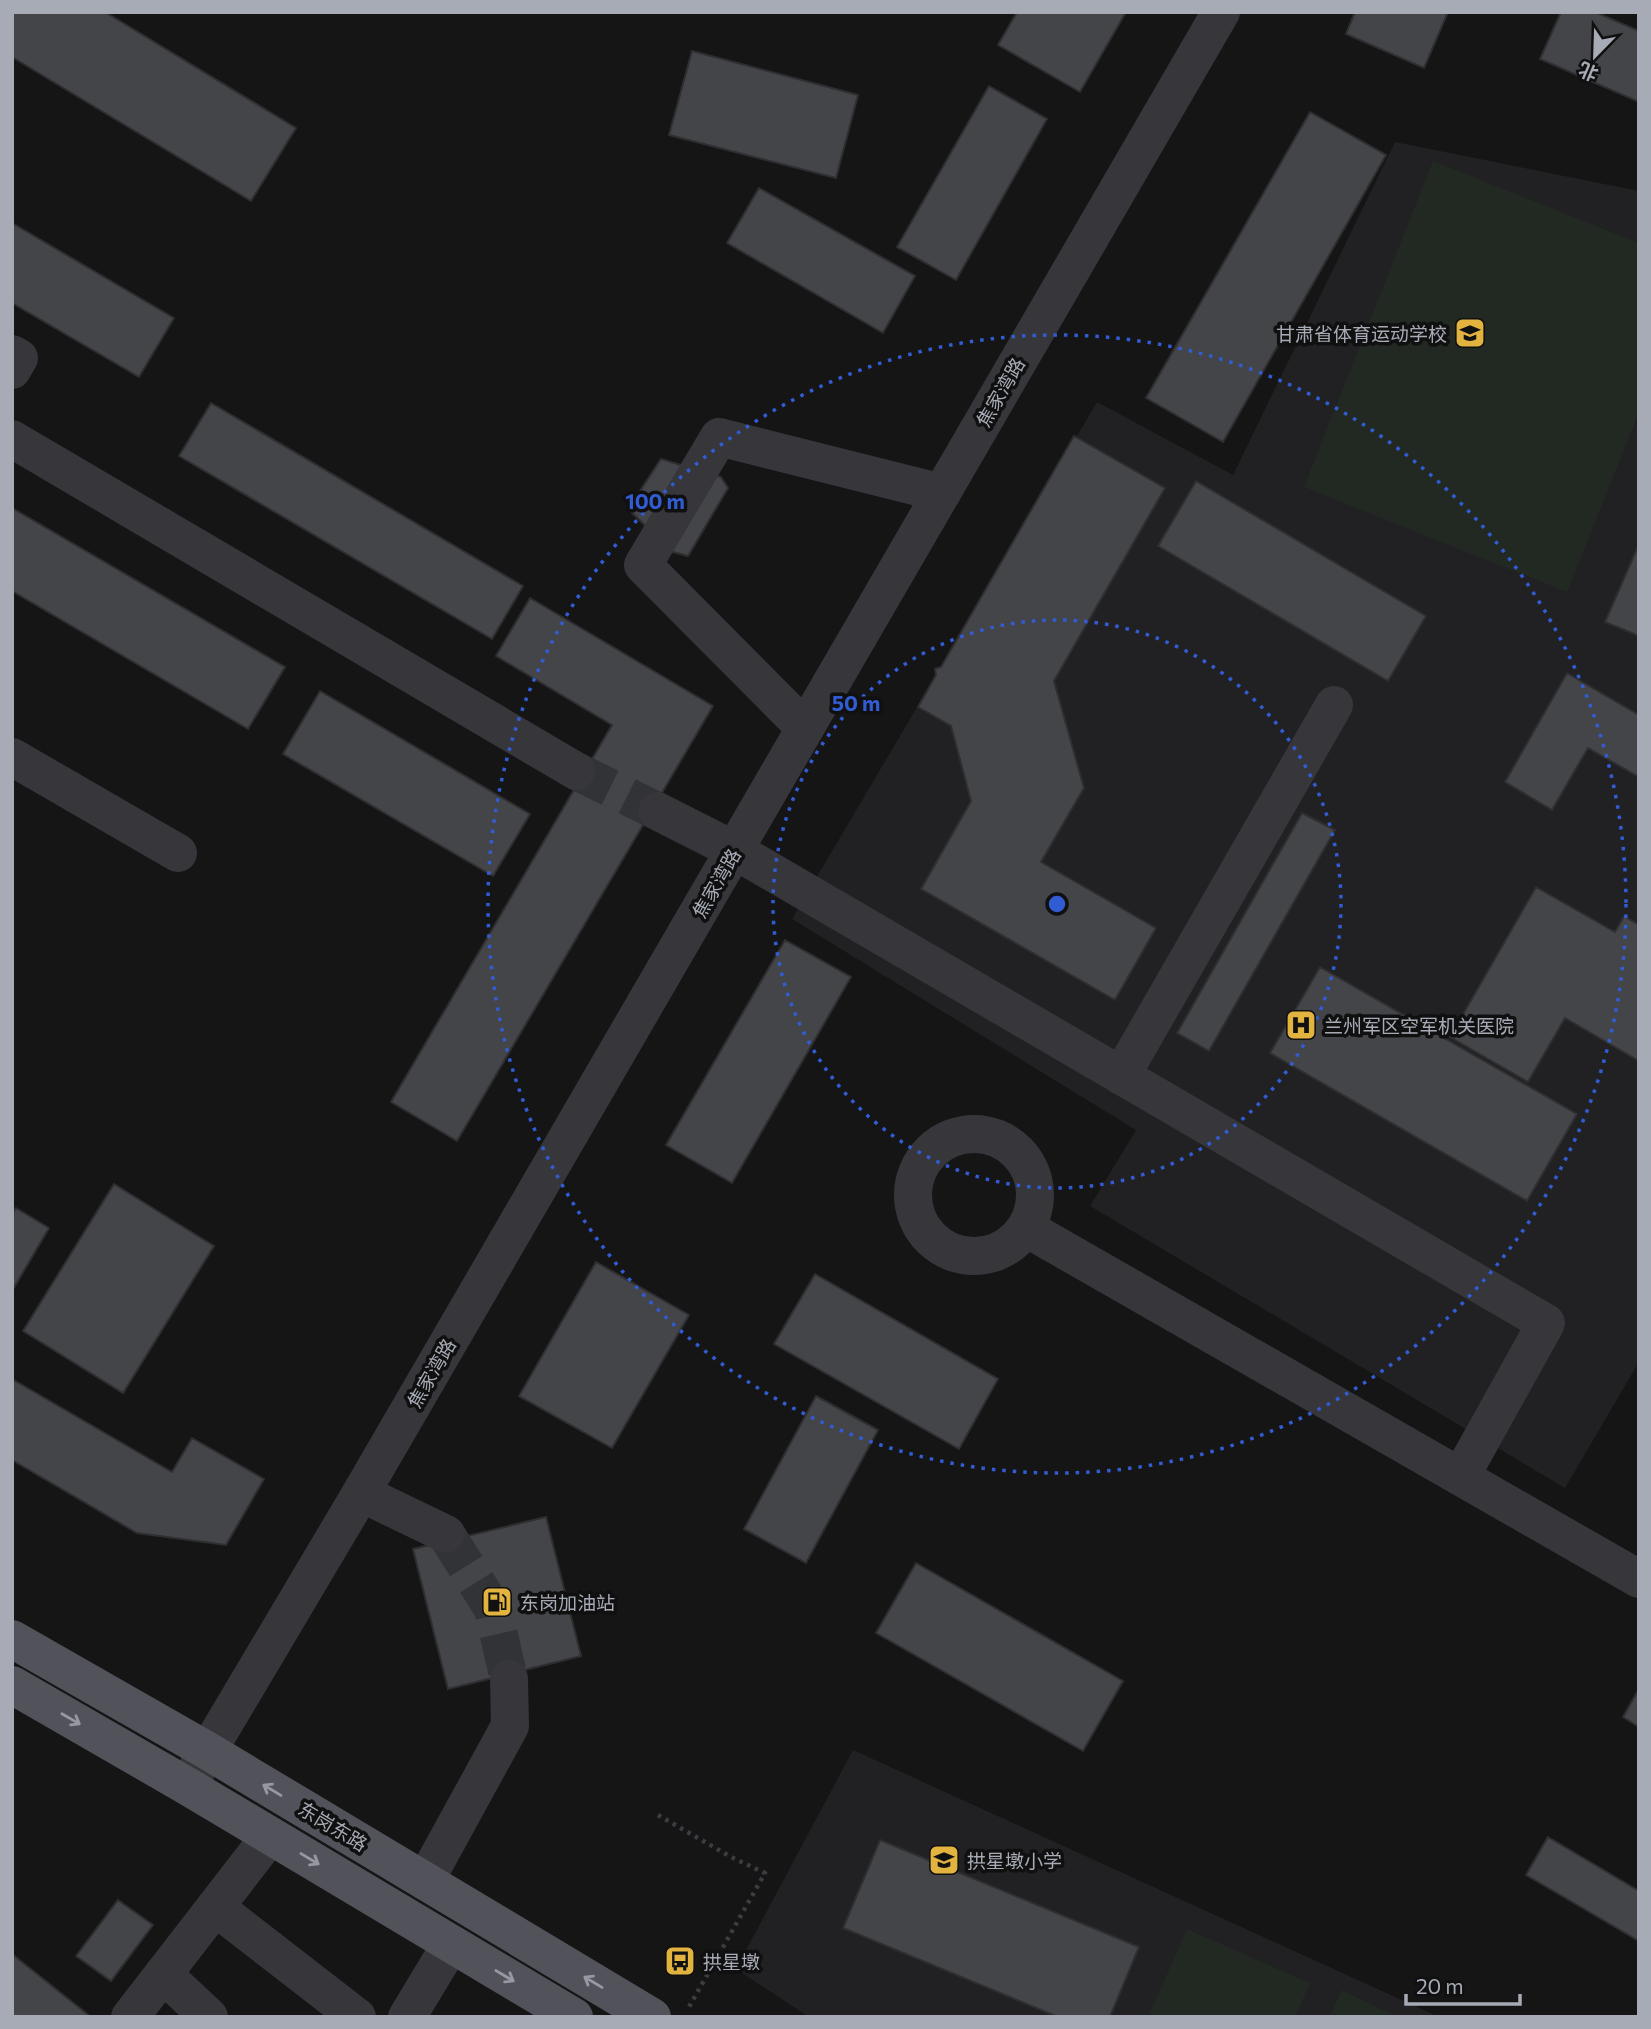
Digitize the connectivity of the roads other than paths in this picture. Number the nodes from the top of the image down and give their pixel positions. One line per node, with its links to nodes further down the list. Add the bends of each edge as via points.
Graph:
1 (1221, 12): 5 (street, 焦家湾路)
2 (12, 354): 3 (street, via 19,358)
3 (12, 370)
4 (12, 439): 9 (street)
5 (942, 494): 7 (street, 焦家湾路); 7 (street, via 719,437 643,565)
6 (1334, 705): 13 (street)
7 (805, 728): 11 (street, 焦家湾路)
8 (12, 757): 12 (street)
9 (576, 771)
10 (657, 811): 11 (street)
11 (734, 850): 13 (street); 16 (street, 焦家湾路)
12 (178, 853)
13 (1121, 1076): 15 (street, via 1546,1323)
14 (1026, 1228): 15 (street)
15 (1461, 1476): 18 (street)
16 (361, 1493): 17 (street); 22 (street, 焦家湾路)
17 (446, 1534)
18 (1639, 1579)
19 (12, 1639): 22 (main road, 东岗东路)
20 (509, 1679): 25 (street, via 510,1726)
21 (12, 1685): 23 (main road, one-way to 23)
22 (208, 1751): 23 (street, 焦家湾路); 25 (main road, 东岗东路, one-way to 22)
23 (187, 1786): 24 (main road)
24 (271, 1836): 26 (street); 27 (main road, one-way to 27)
25 (425, 1881): 34 (main road, 东岗东路, one-way to 25)
26 (215, 1907): 28 (street); 31 (street)
27 (451, 1944): 32 (street); 33 (main road, one-way to 33)
28 (163, 1974): 29 (street); 30 (street)
29 (130, 2017)
30 (209, 2017)
31 (357, 2017)
32 (407, 2017)
33 (574, 2017)
34 (652, 2017)

